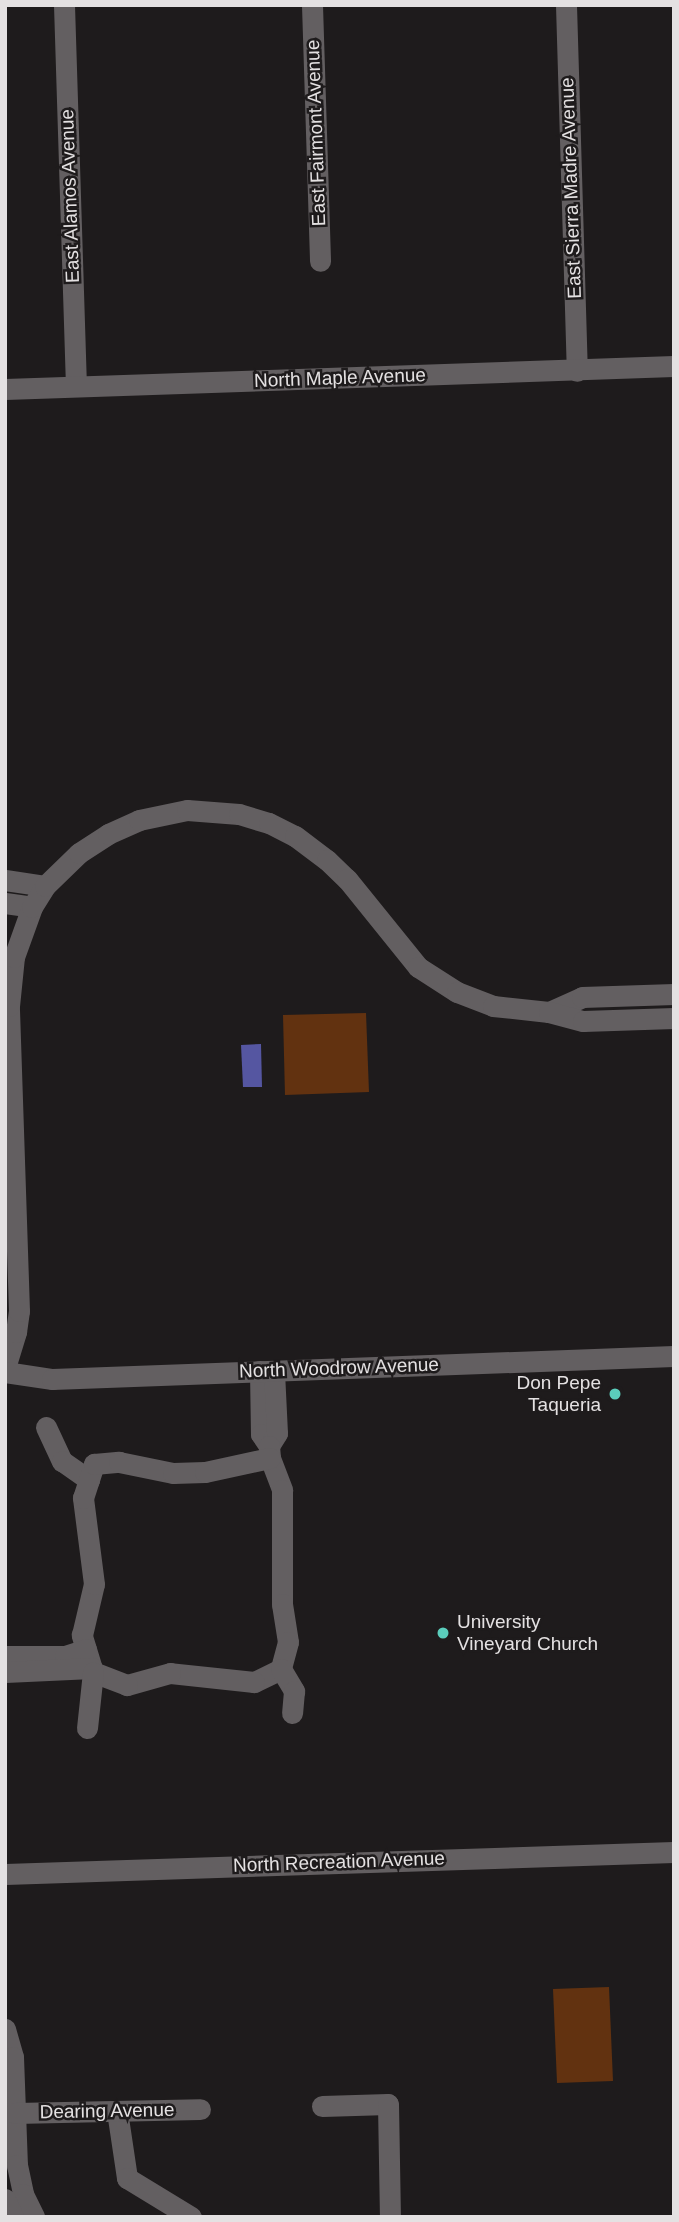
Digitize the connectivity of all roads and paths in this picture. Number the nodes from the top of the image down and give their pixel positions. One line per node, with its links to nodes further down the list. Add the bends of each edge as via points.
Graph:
1 (64, 5): 7 (street, East Alamos Avenue)
2 (312, 5): 4 (street, East Fairmont Avenue)
3 (566, 5): 6 (street, East Sierra Madre Avenue)
4 (320, 261)
5 (674, 366): 6 (street, North Maple Avenue)
6 (577, 371): 7 (street, North Maple Avenue)
7 (76, 386): 8 (street, North Maple Avenue)
8 (5, 389)
9 (5, 880): 10 (street)
10 (45, 886): 12 (street); 14 (street, via 79,853 139,821 187,810 239,814 295,836 327,860 400,947 438,982 493,1006)
11 (5, 903): 12 (street)
12 (32, 907): 17 (street, via 20,934 9,998 19,1311)
13 (674, 994): 14 (street, via 582,996)
14 (549, 1012): 15 (street, via 583,1021)
15 (674, 1018)
16 (674, 1356): 18 (street, North Woodrow Avenue)
17 (5, 1370): 18 (street, North Woodrow Avenue, via 52,1379)
18 (267, 1371): 20 (street, via 277,1433)
19 (46, 1427): 21 (street, via 62,1461)
20 (269, 1452): 21 (street, via 205,1472 173,1473 119,1462 94,1464); 24 (street, via 282,1489 282,1604 288,1642)
21 (89, 1480): 23 (street, via 83,1498 94,1584 82,1635)
22 (5, 1656): 23 (street, via 65,1656)
23 (90, 1663): 24 (street, via 127,1685 170,1673 254,1682); 25 (street); 27 (street)
24 (281, 1670): 26 (street, via 294,1691)
25 (5, 1672)
26 (292, 1713)
27 (87, 1728)
28 (674, 1852): 29 (street, North Recreation Avenue)
29 (5, 1874)
30 (5, 2029): 34 (street, via 13,2057)
31 (322, 2106): 39 (street, via 388,2104)
32 (200, 2109): 33 (street, Dearing Avenue)
33 (117, 2111): 34 (street, Dearing Avenue); 38 (street, via 127,2178)
34 (15, 2113): 37 (street, via 20,2181)
35 (5, 2199): 36 (street)
36 (13, 2217)
37 (34, 2217)
38 (191, 2217)
39 (390, 2217)

